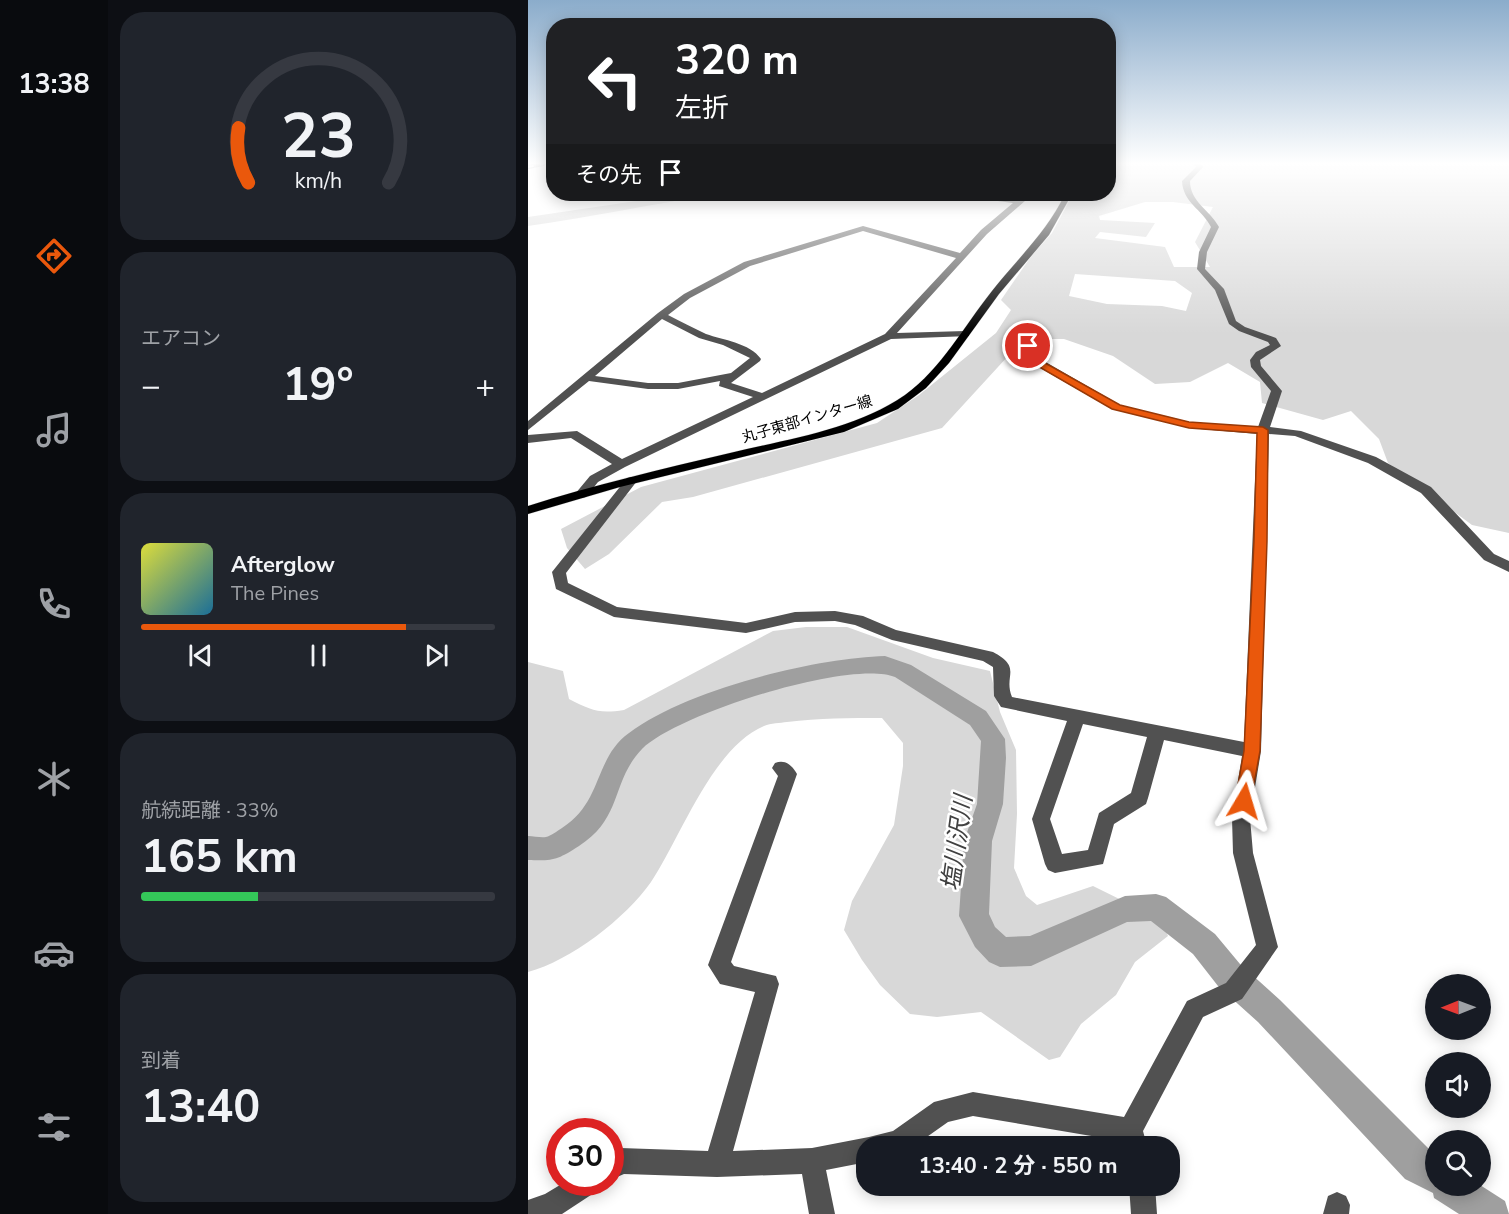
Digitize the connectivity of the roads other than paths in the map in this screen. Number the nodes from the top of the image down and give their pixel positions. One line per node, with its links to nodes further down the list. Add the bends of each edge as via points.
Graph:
1 (997, 221): 4 (street)
2 (1055, 221): 6 (main road, 丸子東部インター線)
3 (1213, 221): 13 (street, via 1215,227 1203,252 1201,269 1219,289 1232,322 1276,343 1274,349 1255,360 1256,367 1277,391)
4 (960, 256): 5 (street, via 863,228 747,264 687,296); 7 (street)
5 (661, 315): 9 (street, via 756,359); 10 (street)
6 (965, 334): 7 (street); 16 (main road, 丸子東部インター線, via 925,384 901,403 878,414 821,433)
7 (890, 336): 11 (street)
8 (1028, 346): 13 (street, via 1032,359 1116,407 1189,425)
9 (731, 375): 10 (street, via 678,386); 11 (street, via 723,384)
10 (588, 378): 12 (street)
11 (761, 396): 15 (street)
12 (528, 427)
13 (1263, 430): 19 (street, via 1297,433 1372,460 1426,490 1489,557); 22 (street)
14 (528, 439): 15 (street, via 573,434)
15 (621, 464): 17 (street, via 594,479)
16 (631, 481): 17 (main road, 丸子東部インター線); 20 (street, via 560,572 561,586 615,612 746,628 822,615 858,620 892,635 987,656 1000,663 1002,696 1007,702)
17 (581, 494): 18 (main road, 丸子東部インター線)
18 (528, 510)
19 (1509, 567)
20 (1077, 716): 21 (street); 21 (street, via 1041,819 1055,864 1096,858 1106,819 1139,798)
21 (1157, 732): 22 (street)
22 (1252, 751): 26 (street, via 1241,818 1243,853 1267,947 1234,991 1195,1009)
23 (781, 768): 30 (street, via 788,774 719,966 728,976 768,984)
24 (907, 1136): 25 (street, via 943,1111 973,1104)
25 (1123, 1136)
26 (1133, 1136)
27 (856, 1151): 29 (street)
28 (624, 1161): 30 (street)
29 (812, 1161): 30 (street); 34 (street)
30 (717, 1164)
31 (566, 1196): 33 (street)
32 (1143, 1196): 35 (street)
33 (528, 1213)
34 (822, 1214)
35 (1144, 1214)

